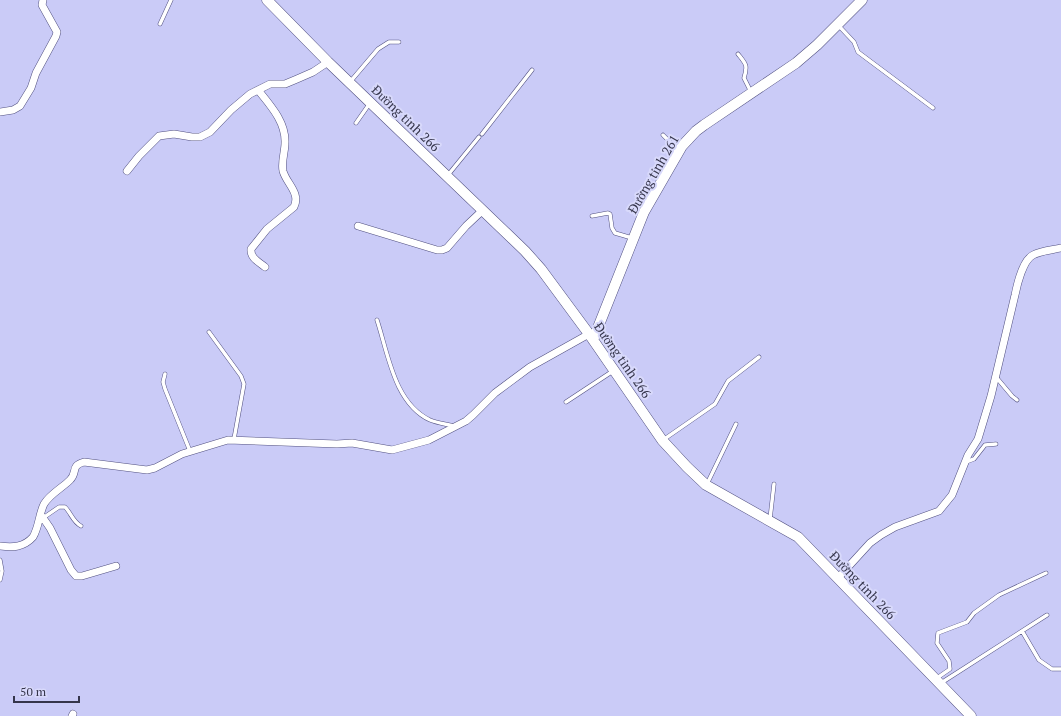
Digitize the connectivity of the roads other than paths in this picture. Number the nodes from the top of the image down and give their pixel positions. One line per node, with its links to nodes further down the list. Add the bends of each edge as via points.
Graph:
1 (43, 0): 16 (street, via 42,5 57,32 56,36 20,106)
2 (171, 0): 5 (lane)
3 (267, 0): 9 (main road, Đường tỉnh 266)
4 (862, 0): 6 (main road, Đường tỉnh 261)
5 (160, 24)
6 (837, 24): 13 (main road, Đường tỉnh 261, via 796,63); 15 (lane, via 854,42 858,52)
7 (399, 42): 11 (lane, via 384,44)
8 (738, 54): 13 (lane, via 747,66 744,78)
9 (328, 62): 11 (main road, Đường tỉnh 266); 12 (street, via 313,72 285,84 270,84)
10 (532, 70): 21 (lane)
11 (350, 82): 14 (main road, Đường tỉnh 266)
12 (258, 90): 20 (street, via 230,110 206,134 195,138 174,134 159,136); 27 (street, via 274,111 284,133 282,169 292,186 296,203 267,229 251,249 254,259)
13 (751, 93): 19 (main road, Đường tỉnh 261, via 696,131)
14 (371, 102): 17 (lane); 21 (main road, Đường tỉnh 266)
15 (933, 108)
16 (0, 112)
17 (356, 123)
18 (663, 135): 19 (lane)
19 (679, 150): 25 (main road, Đường tỉnh 261, via 644,212)
20 (127, 171)
21 (447, 176): 22 (main road, Đường tỉnh 266)
22 (483, 210): 24 (street, via 447,248 442,250); 30 (main road, Đường tỉnh 266, via 526,251)
23 (592, 216): 25 (lane, via 610,214 615,233)
24 (358, 226)
25 (633, 238): 30 (main road, Đường tỉnh 261)
26 (1061, 248): 34 (street, via 1032,255 1026,262 1014,295)
27 (265, 267)
28 (378, 320): 38 (lane, via 395,379 406,400 430,420)
29 (209, 332): 39 (lane, via 244,384)
30 (591, 337): 32 (main road, Đường tỉnh 266); 38 (street, via 530,367)
31 (758, 357): 40 (lane, via 728,381 715,404)
32 (614, 370): 36 (lane); 40 (main road, Đường tỉnh 266)
33 (165, 374): 42 (lane, via 165,389)
34 (995, 376): 35 (lane); 43 (street, via 978,439)
35 (1017, 400)
36 (566, 402)
37 (736, 424): 45 (lane)
38 (455, 427): 39 (street, via 429,440 392,450 352,443)
39 (234, 440): 42 (street, via 224,440)
40 (662, 440): 45 (main road, Đường tỉnh 266)
41 (996, 444): 43 (lane, via 985,446 974,458)
42 (190, 451): 46 (street, via 147,470 84,462 78,464 71,479 48,499)
43 (965, 462): 53 (street, via 952,495 939,511 895,527 881,535 870,543)
44 (774, 484): 47 (lane)
45 (706, 485): 47 (main road, Đường tỉnh 266)
46 (42, 517): 48 (lane, via 59,507 65,507 75,522); 49 (street, via 30,541 19,546); 51 (street, via 57,539 76,576)
47 (770, 520): 53 (main road, Đường tỉnh 266, via 798,537)
48 (81, 526)
49 (0, 546)
50 (0, 560): 54 (lane)
51 (116, 566)
52 (1046, 573): 58 (lane, via 999,594 974,613 967,622 938,633 937,643 949,661 950,669)
53 (838, 578): 58 (main road, Đường tỉnh 266)
54 (0, 580)
55 (1047, 615): 56 (lane)
56 (1022, 631): 57 (lane, via 1040,660 1052,669); 58 (lane)
57 (1061, 669)
58 (938, 682): 59 (main road, Đường tỉnh 266)
59 (971, 716)

